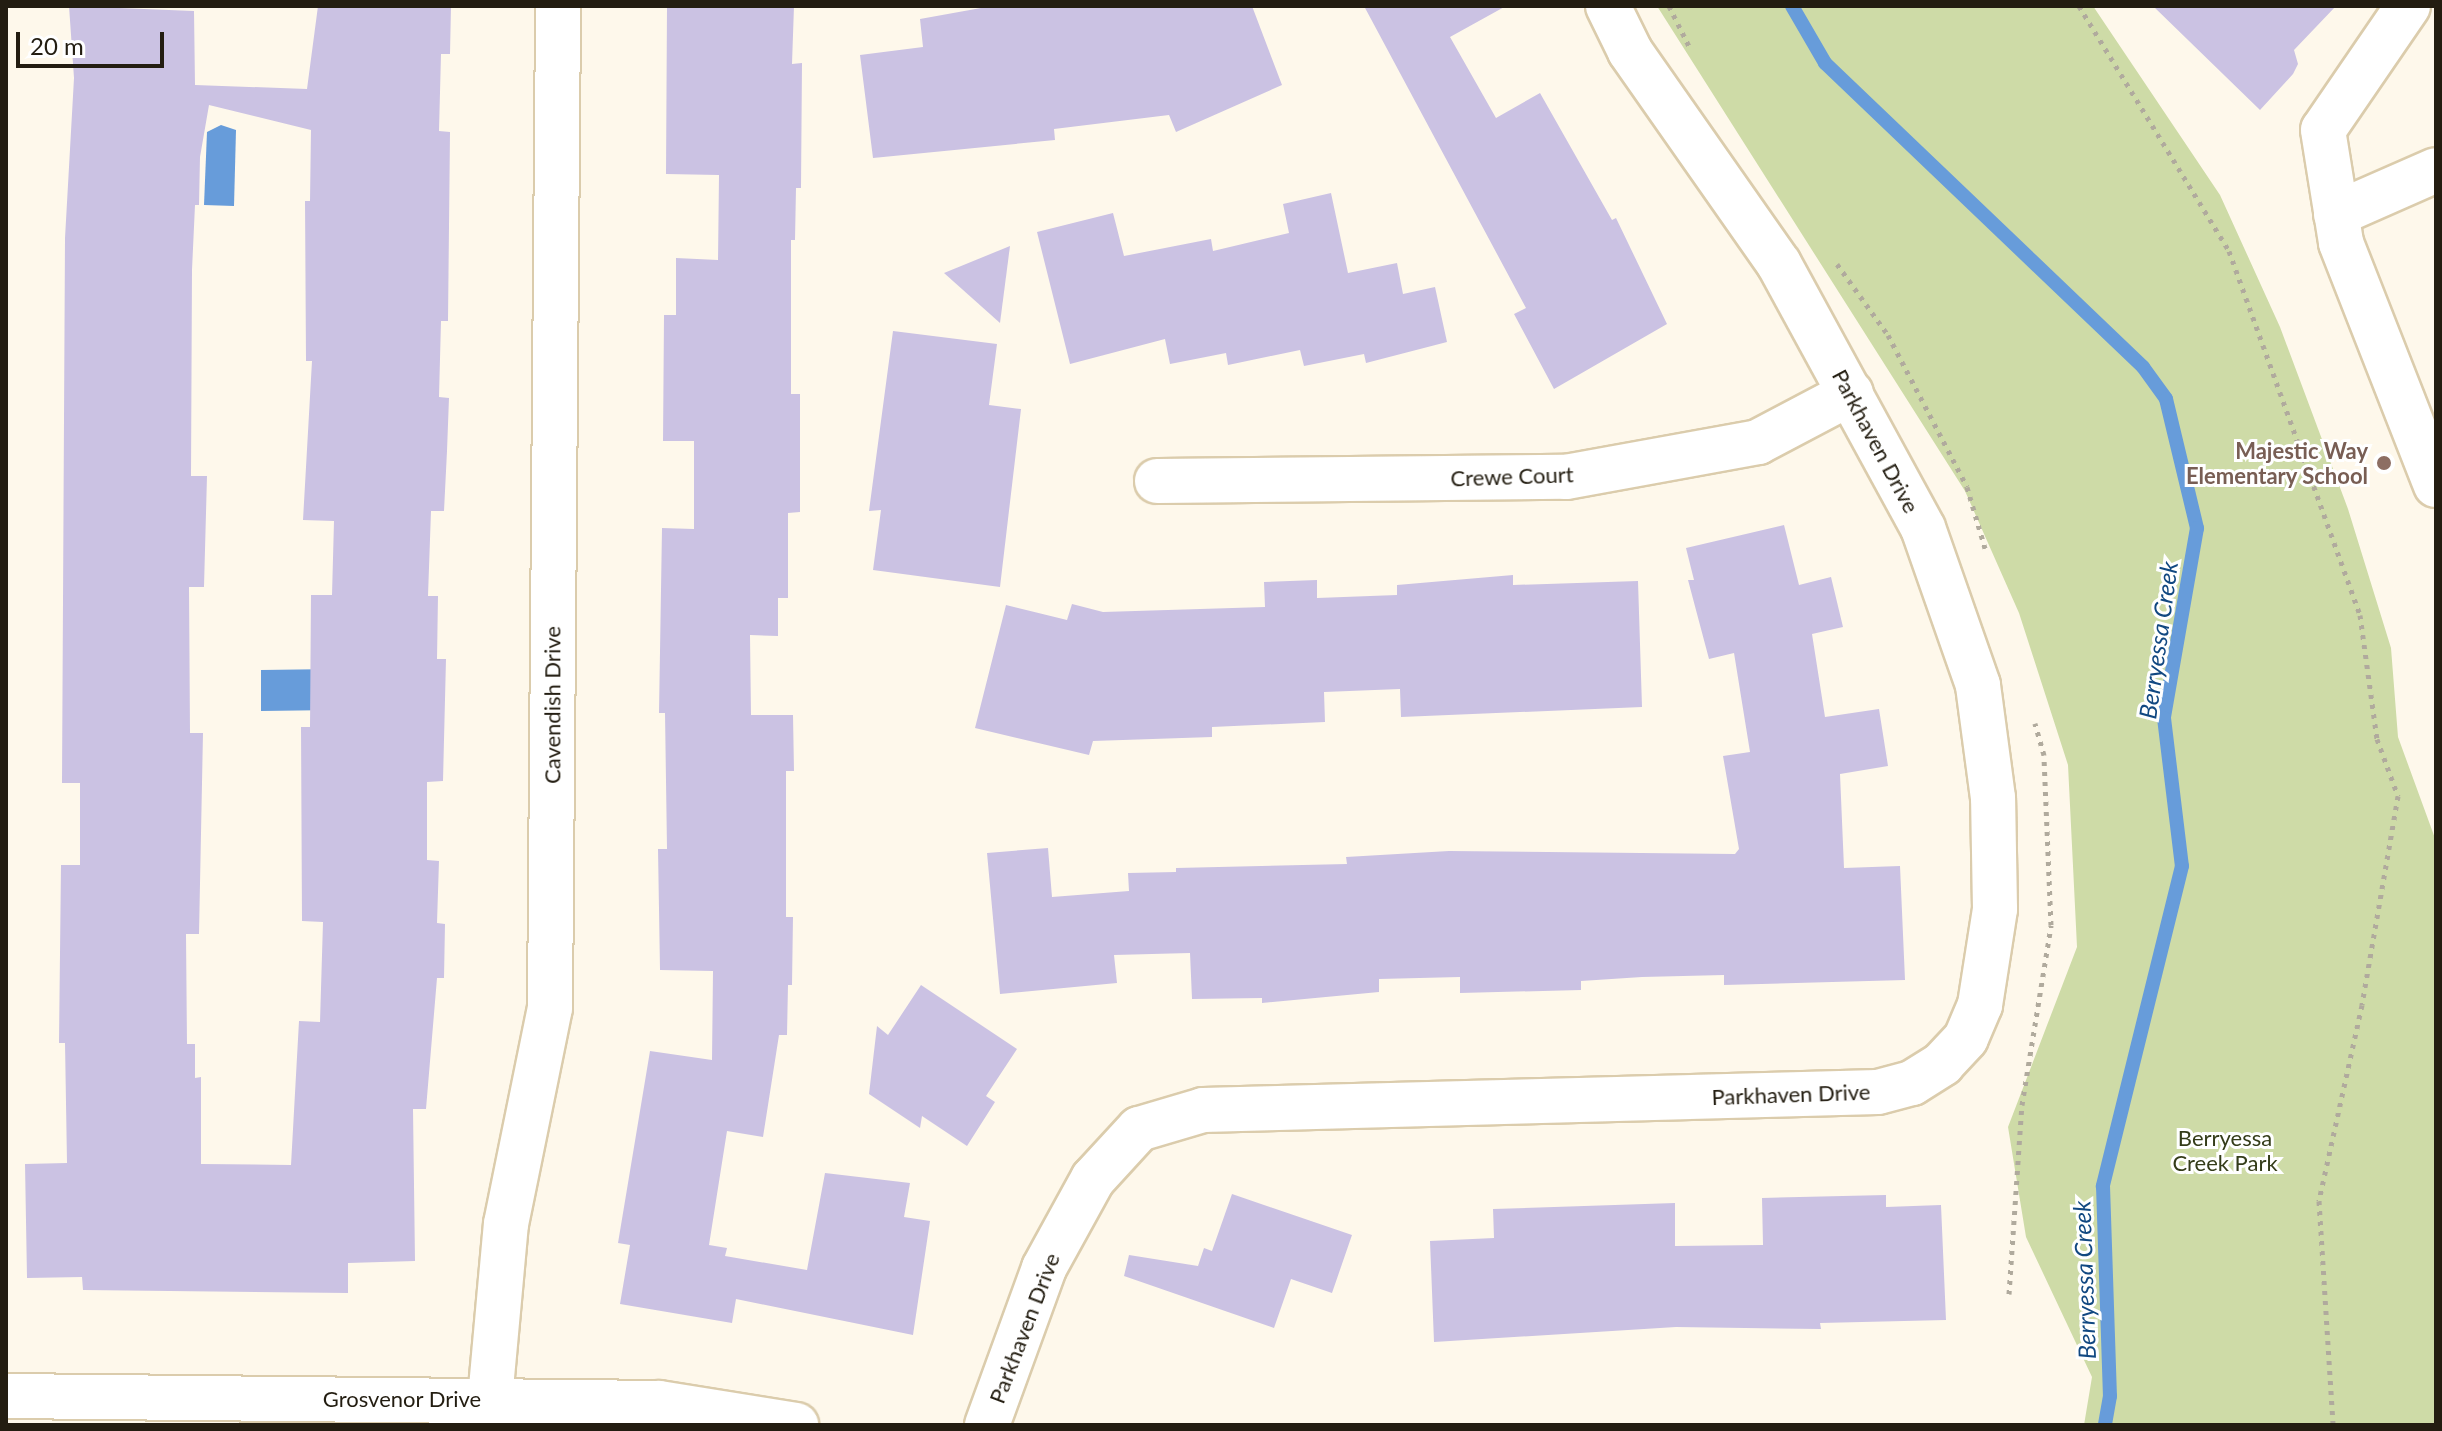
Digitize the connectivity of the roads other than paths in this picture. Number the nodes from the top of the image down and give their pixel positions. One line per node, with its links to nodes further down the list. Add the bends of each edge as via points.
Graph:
1 (558, 6): 10 (street, Cavendish Drive, via 550,1008 506,1224)
2 (1608, 6): 6 (street, Parkhaven Drive, via 1630,51 1779,264)
3 (2408, 6): 5 (street, via 2323,130)
4 (2436, 170): 5 (street)
5 (2336, 214): 8 (street, via 2341,243)
6 (1851, 393): 7 (street, Crewe Court, via 1758,442 1566,477); 12 (street, Parkhaven Drive, via 1923,528 1978,685 1993,798 1995,909 1980,1005 1966,1038 1942,1064 1912,1083 1878,1092 1203,1110 1139,1129 1093,1179 1044,1268)
7 (1157, 481)
8 (2436, 485)
9 (6, 1396): 10 (street, Grosvenor Drive)
10 (490, 1399): 11 (street, Grosvenor Drive, via 659,1403)
11 (796, 1425)
12 (987, 1425)

